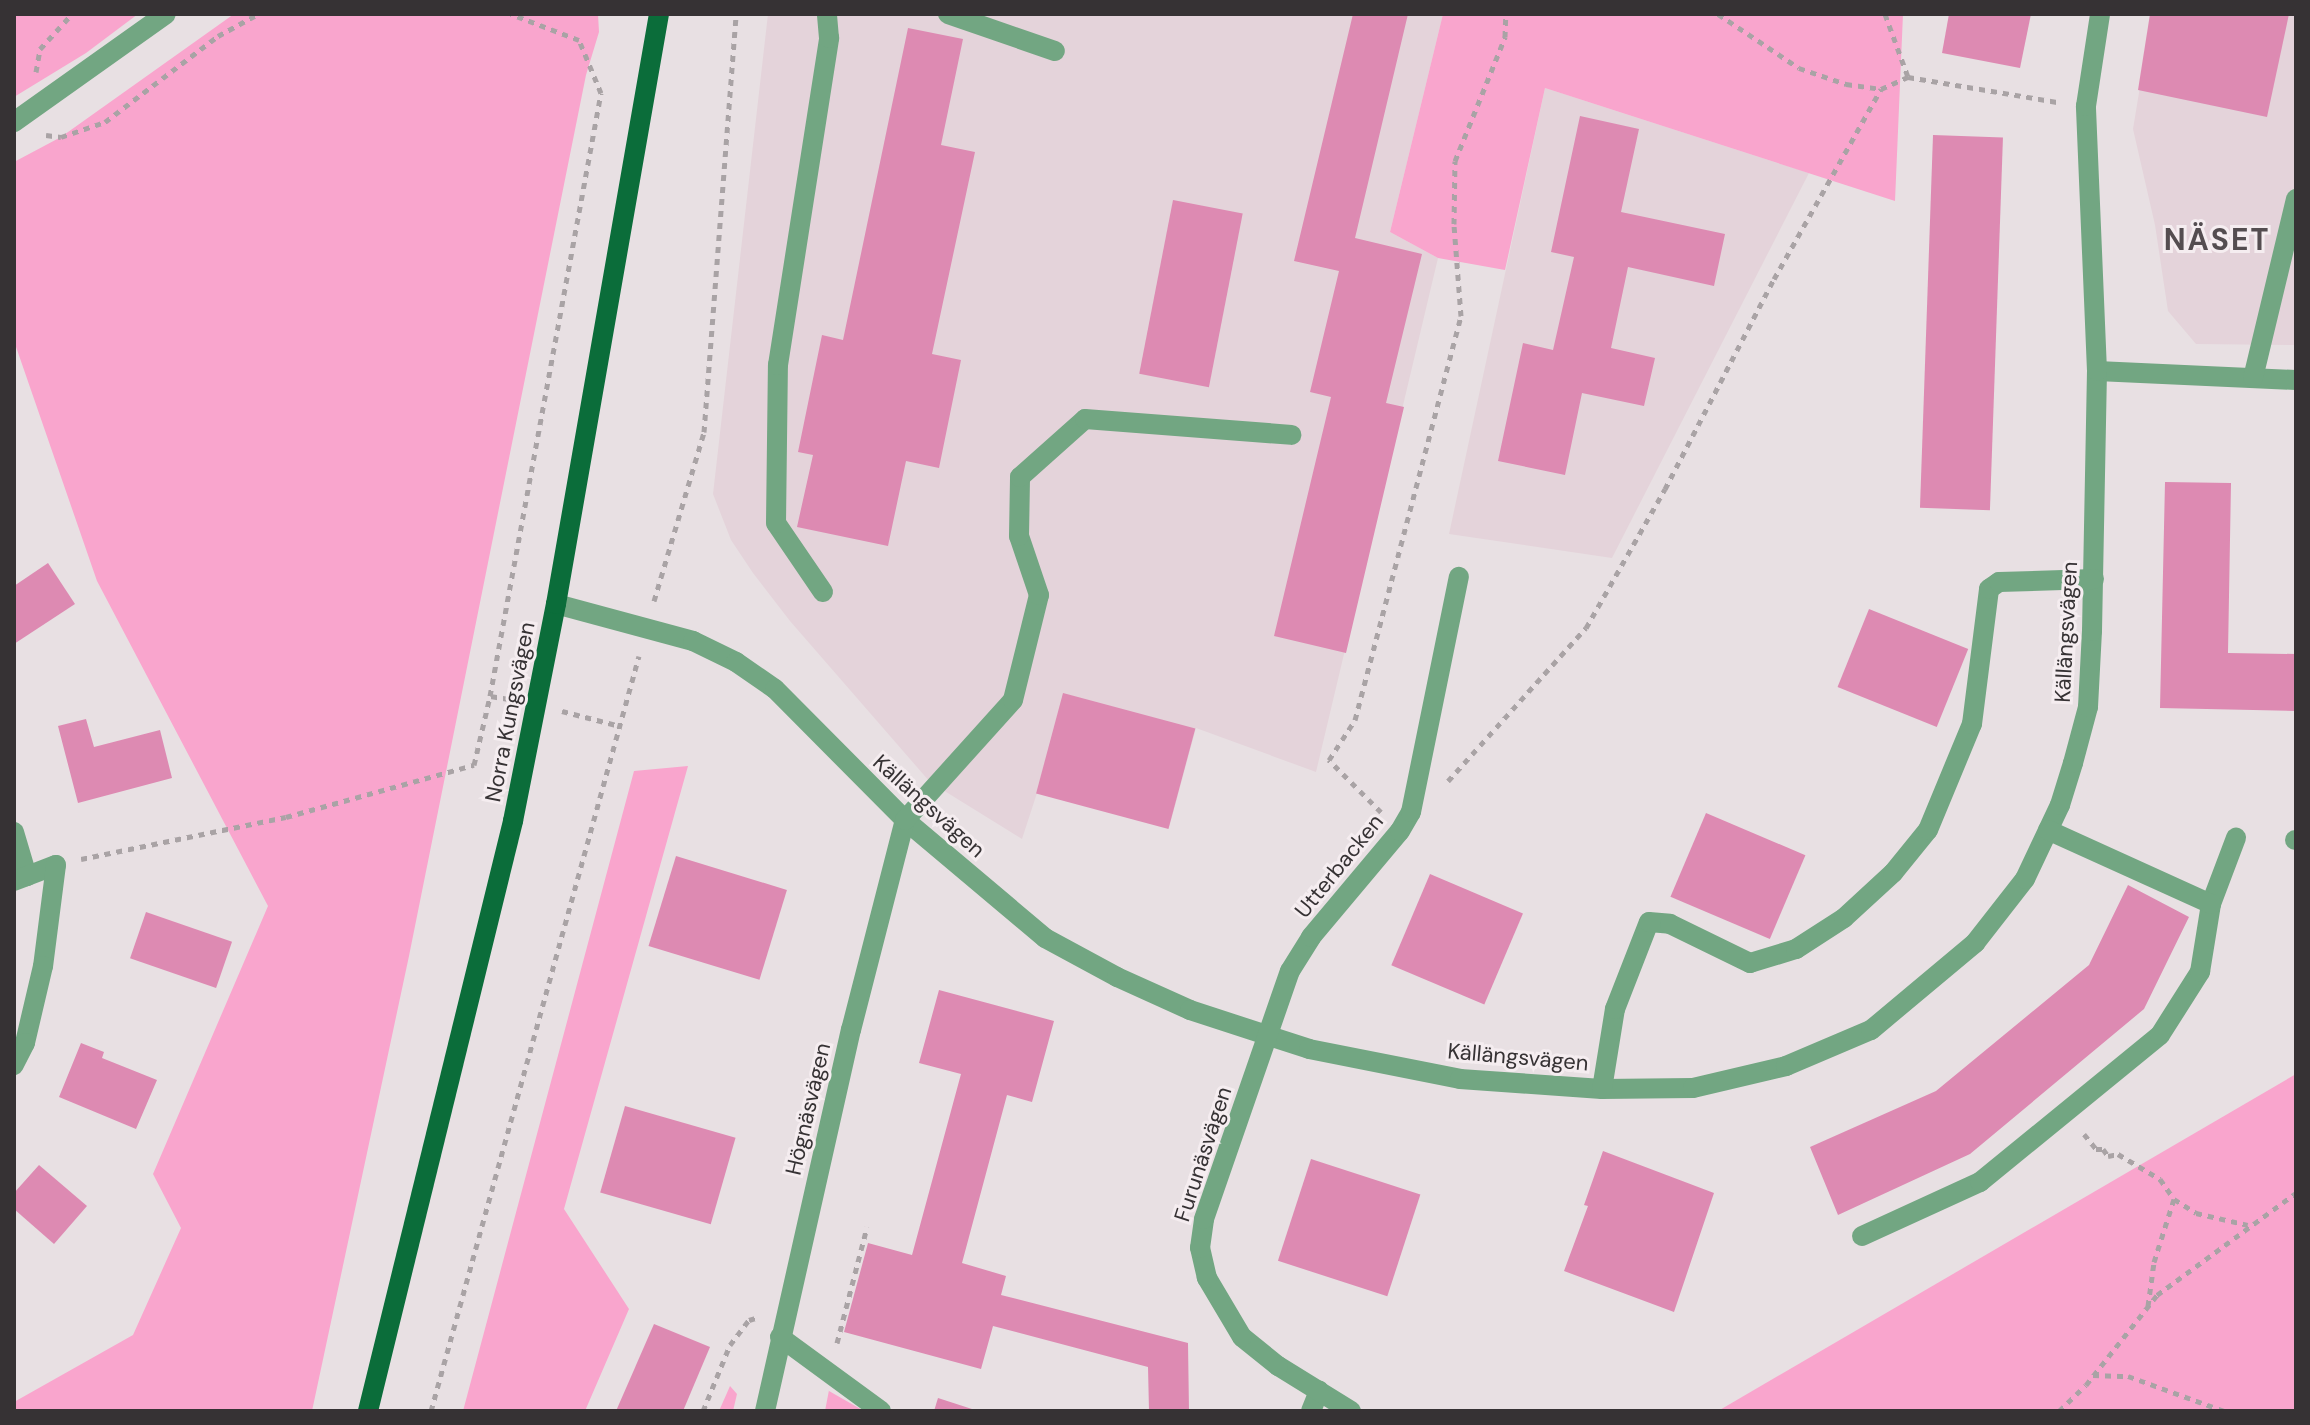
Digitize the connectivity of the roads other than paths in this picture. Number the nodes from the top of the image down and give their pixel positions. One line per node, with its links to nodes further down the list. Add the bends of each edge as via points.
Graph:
1 (166, 14): 7 (street)
2 (659, 14): 16 (main road, Norra Kungsvägen)
3 (827, 14): 15 (street, via 829,38 778,365 776,523)
4 (948, 14): 6 (street)
5 (2100, 14): 9 (street, Källängsvägen, via 2086,106)
6 (1055, 51)
7 (15, 121)
8 (2296, 199): 10 (street)
9 (2097, 371): 10 (street); 14 (street, Källängsvägen)
10 (2253, 378): 11 (street)
11 (2296, 380)
12 (1291, 435): 17 (street, via 1085,419 1020,477 1019,536 1039,595 1013,700)
13 (1459, 577): 23 (street, Utterbacken, via 1411,812 1311,937 1290,971)
14 (2094, 579): 18 (street, Källängsvägen, via 2088,707); 25 (street, via 1999,582 1989,589 1972,724 1928,830 1893,873 1844,918 1796,949 1750,963 1670,924 1649,922 1615,1009)
15 (823, 592)
16 (556, 604): 17 (street, Källängsvägen, via 693,641 736,662 775,689); 29 (main road, Norra Kungsvägen, via 513,821)
17 (905, 820): 23 (street, Källängsvägen, via 1045,938 1190,1010); 27 (street, Högnäsvägen)
18 (2048, 830): 22 (street); 25 (street, Källängsvägen, via 2025,879 1975,943 1871,1030 1786,1066 1693,1088)
19 (14, 832): 21 (street)
20 (2236, 838): 22 (street)
21 (20, 879): 24 (street, via 56,865 43,966 25,1043)
22 (2211, 904): 26 (street, via 2200,972 2160,1035 1980,1182)
23 (1267, 1037): 25 (street, Källängsvägen, via 1460,1079); 28 (street, Furunäsvägen, via 1204,1219 1200,1248 1207,1278 1242,1337)
24 (14, 1065)
25 (1602, 1089)
26 (1862, 1236)
27 (780, 1337): 30 (street, Högnäsvägen); 31 (street)
28 (1319, 1391): 32 (street); 33 (street, Furunäsvägen)
29 (368, 1411)
30 (765, 1411)
31 (881, 1411)
32 (1311, 1411)
33 (1351, 1411)

